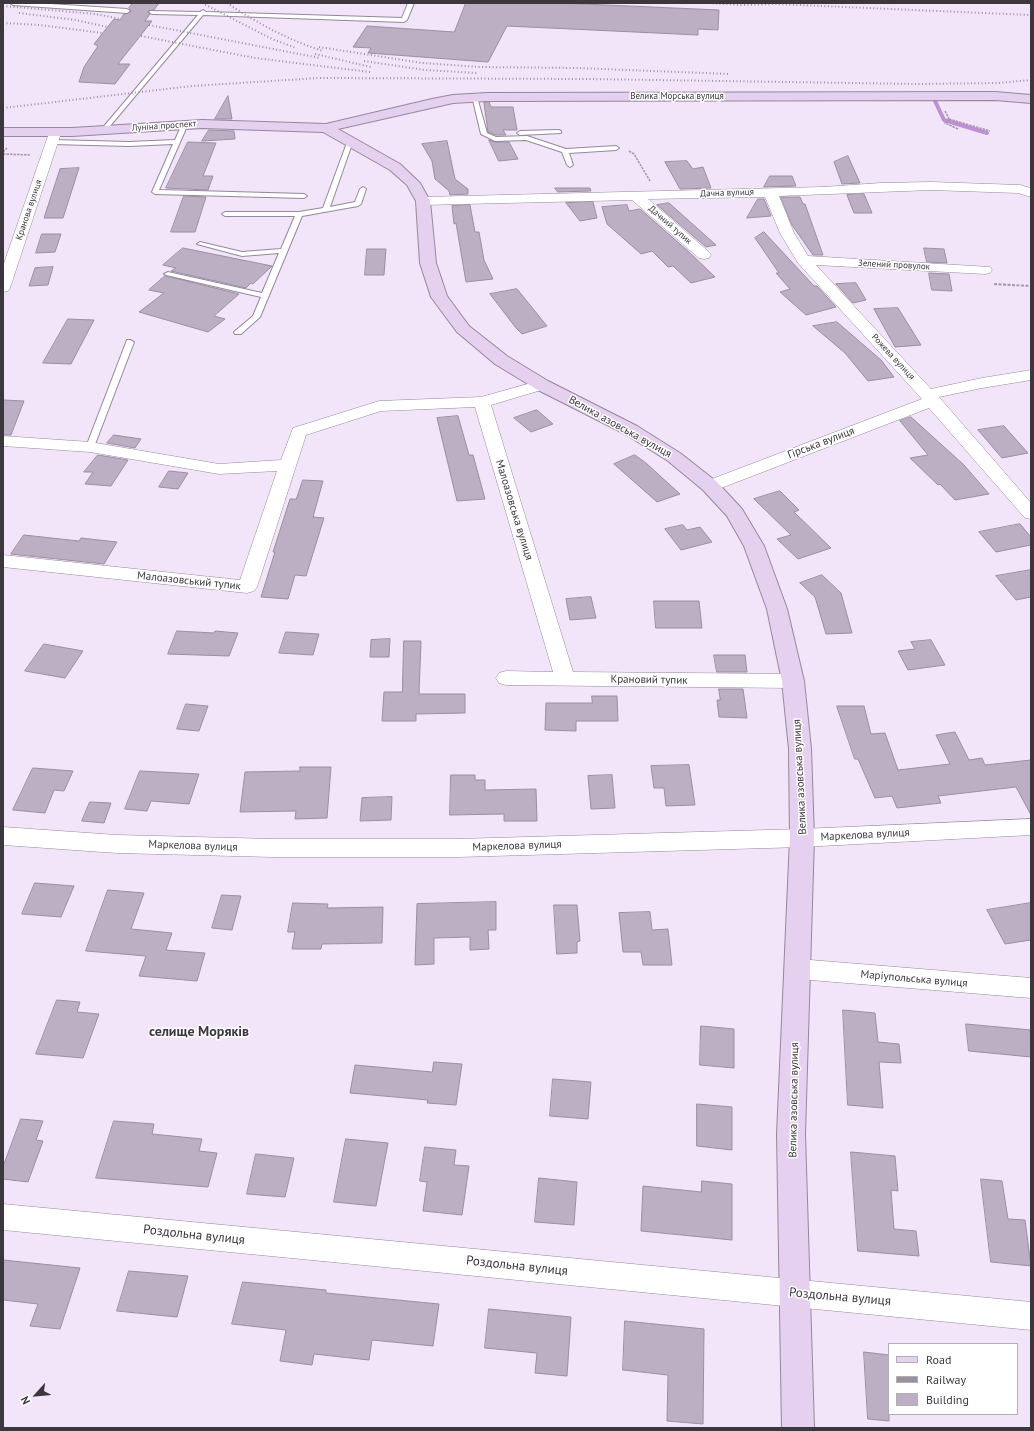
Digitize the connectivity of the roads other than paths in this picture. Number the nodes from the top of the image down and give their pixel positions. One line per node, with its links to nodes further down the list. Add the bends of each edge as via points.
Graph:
1 (13, 3): 3 (lane)
2 (411, 3): 5 (lane, via 404,20)
3 (126, 11)
4 (152, 12): 5 (lane)
5 (203, 12): 10 (lane)
6 (474, 97): 7 (street, Велика Морська вулиця, via 995,96); 9 (street, Велика Морська вулиця, via 432,103); 13 (lane)
7 (1031, 99)
8 (185, 124): 9 (street, Луніна проспект); 10 (street, Луніна проспект); 16 (lane)
9 (326, 128): 15 (street, Велика азовська вулиця)
10 (103, 131): 14 (street, Луніна проспект)
11 (3, 132): 14 (street, Луніна проспект)
12 (559, 132): 13 (lane)
13 (484, 134): 18 (lane, via 495,138 527,138)
14 (53, 137): 16 (lane, via 129,144); 35 (street, Кранова вулиця)
15 (350, 141): 25 (street, Велика азовська вулиця, via 395,167 413,183); 26 (lane)
16 (177, 142): 23 (lane, via 154,192)
17 (616, 148): 18 (lane)
18 (565, 151): 19 (lane)
19 (570, 165)
20 (363, 189): 26 (lane, via 358,204)
21 (770, 192): 22 (street, Дачна вулиця, via 931,186 1020,189); 24 (street, Дачна вулиця); 32 (street, Рожева вулиця, via 787,233)
22 (1031, 193)
23 (304, 196)
24 (636, 196): 25 (street, Дачна вулиця); 31 (street, Дачний тупик)
25 (423, 201): 40 (street, Велика азовська вулиця, via 428,263 439,297 463,329 501,360)
26 (326, 210): 28 (lane)
27 (225, 214): 28 (lane)
28 (299, 214): 30 (lane)
29 (200, 244): 30 (lane, via 242,254)
30 (284, 251): 36 (lane)
31 (704, 255)
32 (803, 260): 34 (street, Зелений провулок); 41 (street, Рожева вулиця)
33 (168, 274): 36 (lane)
34 (986, 276)
35 (3, 288)
36 (265, 296): 37 (lane, via 256,317)
37 (238, 332)
38 (130, 342): 44 (lane)
39 (1031, 375): 41 (street, Гірська вулиця, via 982,382)
40 (542, 385): 42 (street); 46 (street, Велика азовська вулиця, via 631,430 674,457)
41 (930, 398): 46 (street, Гірська вулиця); 47 (street, Рожева вулиця)
42 (482, 402): 45 (street, Малоазовський тупик, via 379,406 299,432); 50 (street, Малоазовська вулиця)
43 (3, 440): 44 (street)
44 (90, 447): 45 (street, via 219,469)
45 (288, 464): 48 (street, Малоазовський тупик, via 247,587)
46 (710, 486): 51 (street, Велика азовська вулиця, via 735,513 754,546 777,609)
47 (1031, 514)
48 (3, 561)
49 (506, 678): 50 (street, Крановий тупик)
50 (565, 678): 51 (street, Крановий тупик)
51 (793, 681): 54 (street, Велика азовська вулиця, via 800,749)
52 (1031, 827): 54 (street, Маркелова вулиця)
53 (3, 836): 54 (street, Маркелова вулиця, via 117,844 289,848 458,848)
54 (802, 838): 55 (street, Велика азовська вулиця)
55 (798, 969): 56 (street, Маріупольська вулиця); 58 (street, Велика азовська вулиця, via 791,1134)
56 (1031, 988)
57 (3, 1217): 58 (street, Роздольна вулиця)
58 (795, 1293): 59 (street, Роздольна вулиця); 60 (street, Велика азовська вулиця)
59 (1031, 1316)
60 (798, 1428)

